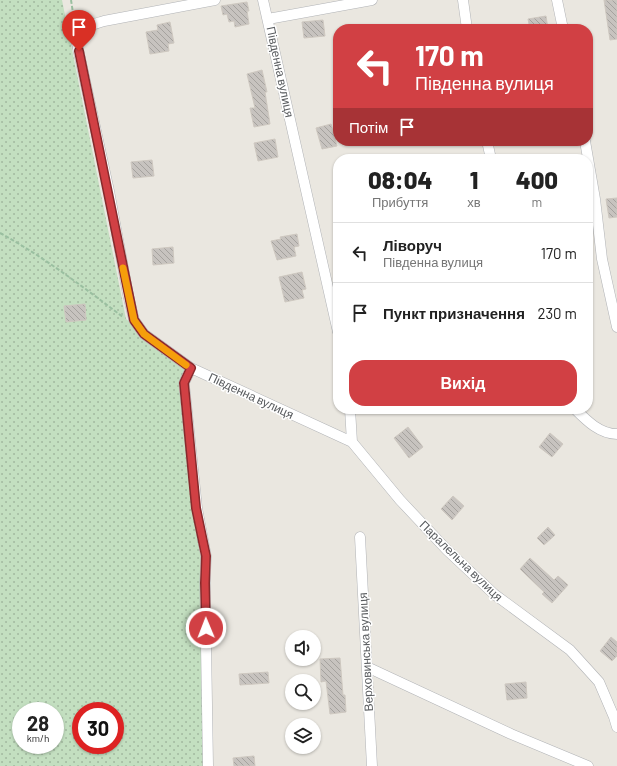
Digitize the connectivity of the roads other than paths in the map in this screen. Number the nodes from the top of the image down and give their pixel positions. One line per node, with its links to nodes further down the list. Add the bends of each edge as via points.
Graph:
1 (215, 0): 12 (street, Південна вулиця, via 88,25 76,39 134,320 144,334)
2 (263, 0): 6 (street, Південна вулиця)
3 (372, 0): 6 (street)
4 (463, 0): 7 (street)
5 (557, 0): 8 (street)
6 (268, 19): 10 (street, Південна вулиця)
7 (466, 24)
8 (563, 24)
9 (593, 187): 11 (street, via 602,259)
10 (333, 310)
11 (617, 327)
12 (191, 368): 16 (street, Південна вулиця); 20 (street, via 184,383 196,508 206,556)
13 (350, 414): 16 (street)
14 (581, 414): 15 (street, via 600,430)
15 (617, 434)
16 (352, 442): 19 (street, Паралельна вулиця, via 400,500 447,550 494,594 570,650 599,682)
17 (360, 537): 18 (street, Верховинська вулиця)
18 (367, 667): 21 (street, Верховинська вулиця); 22 (street, via 511,734)
19 (617, 727)
20 (208, 766)
21 (372, 766)
22 (588, 766)

